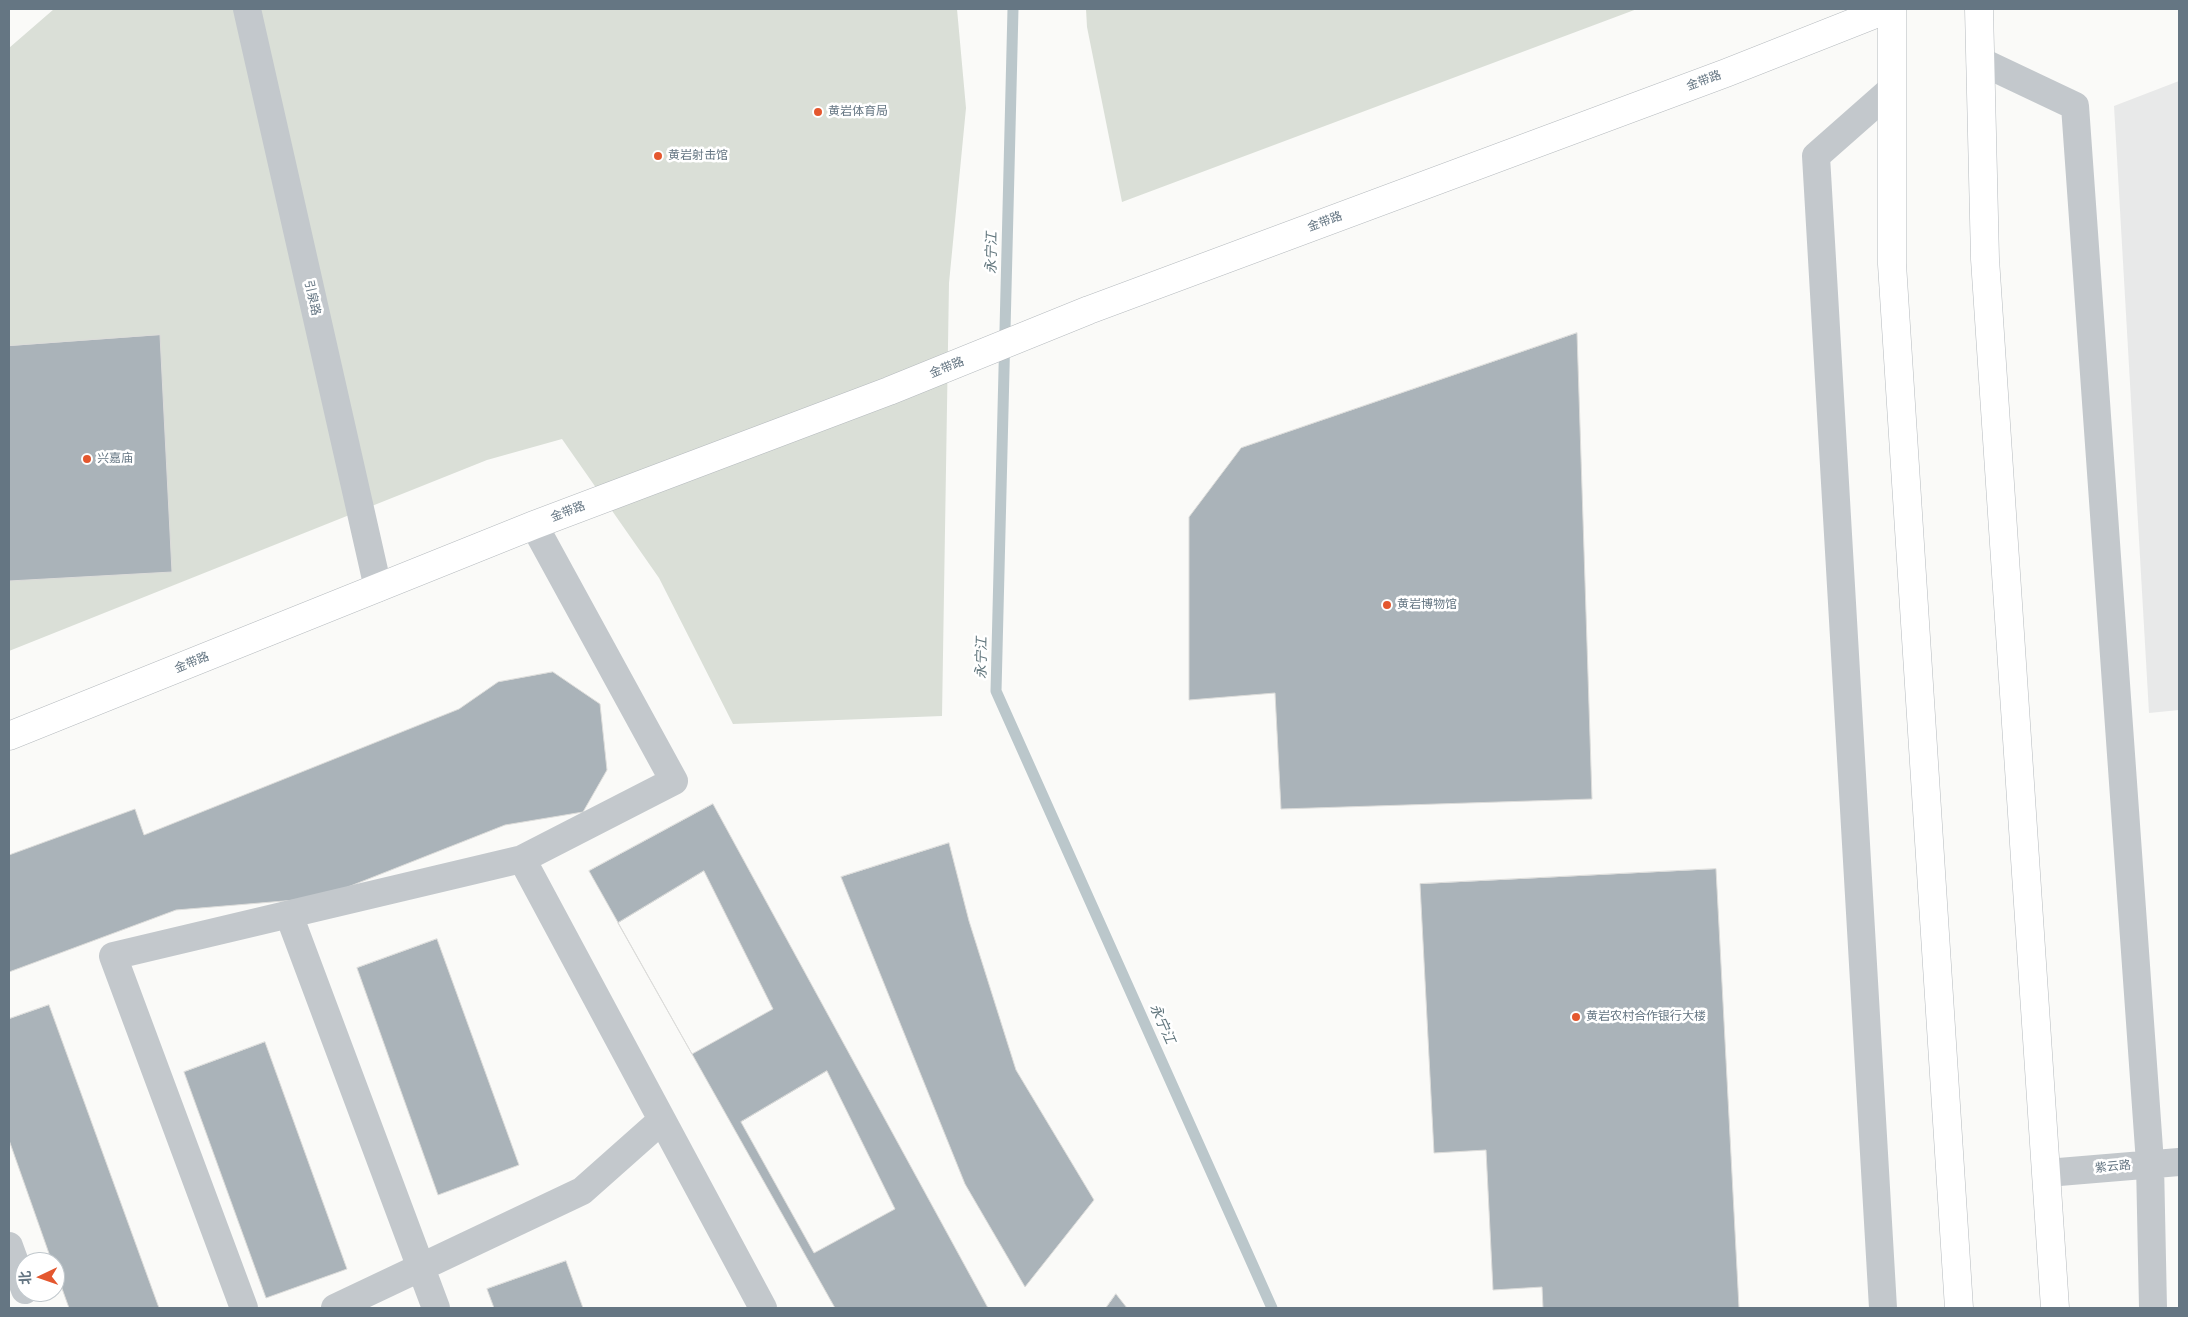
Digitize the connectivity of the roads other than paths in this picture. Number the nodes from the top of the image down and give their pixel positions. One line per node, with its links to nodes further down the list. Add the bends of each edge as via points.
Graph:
1 (247, 9): 8 (street, 引泉路)
2 (1888, 9): 7 (main road, 金带路, via 1726,73 1089,310 889,391)
3 (1892, 9): 6 (main road)
4 (1979, 9): 5 (main road)
5 (1980, 61): 14 (street, via 2075,106); 15 (main road, via 1985,259)
6 (1892, 90): 23 (street, via 1816,156); 24 (main road, via 1892,264)
7 (534, 525): 8 (main road, 金带路); 10 (street, via 674,781)
8 (378, 588): 9 (main road, 金带路)
9 (9, 736)
10 (522, 859): 11 (street); 12 (street)
11 (289, 915): 18 (street); 19 (street, via 112,956)
12 (662, 1120): 18 (street, via 582,1191); 22 (street)
13 (2179, 1162): 14 (street, 紫云路)
14 (2150, 1163): 15 (street, 紫云路); 26 (street)
15 (2047, 1173): 25 (main road)
16 (9, 1246): 17 (street)
17 (15, 1263)
18 (421, 1267): 20 (street); 21 (street)
19 (244, 1308)
20 (335, 1308)
21 (436, 1308)
22 (763, 1308)
23 (1883, 1308)
24 (1959, 1308)
25 (2055, 1308)
26 (2153, 1308)

